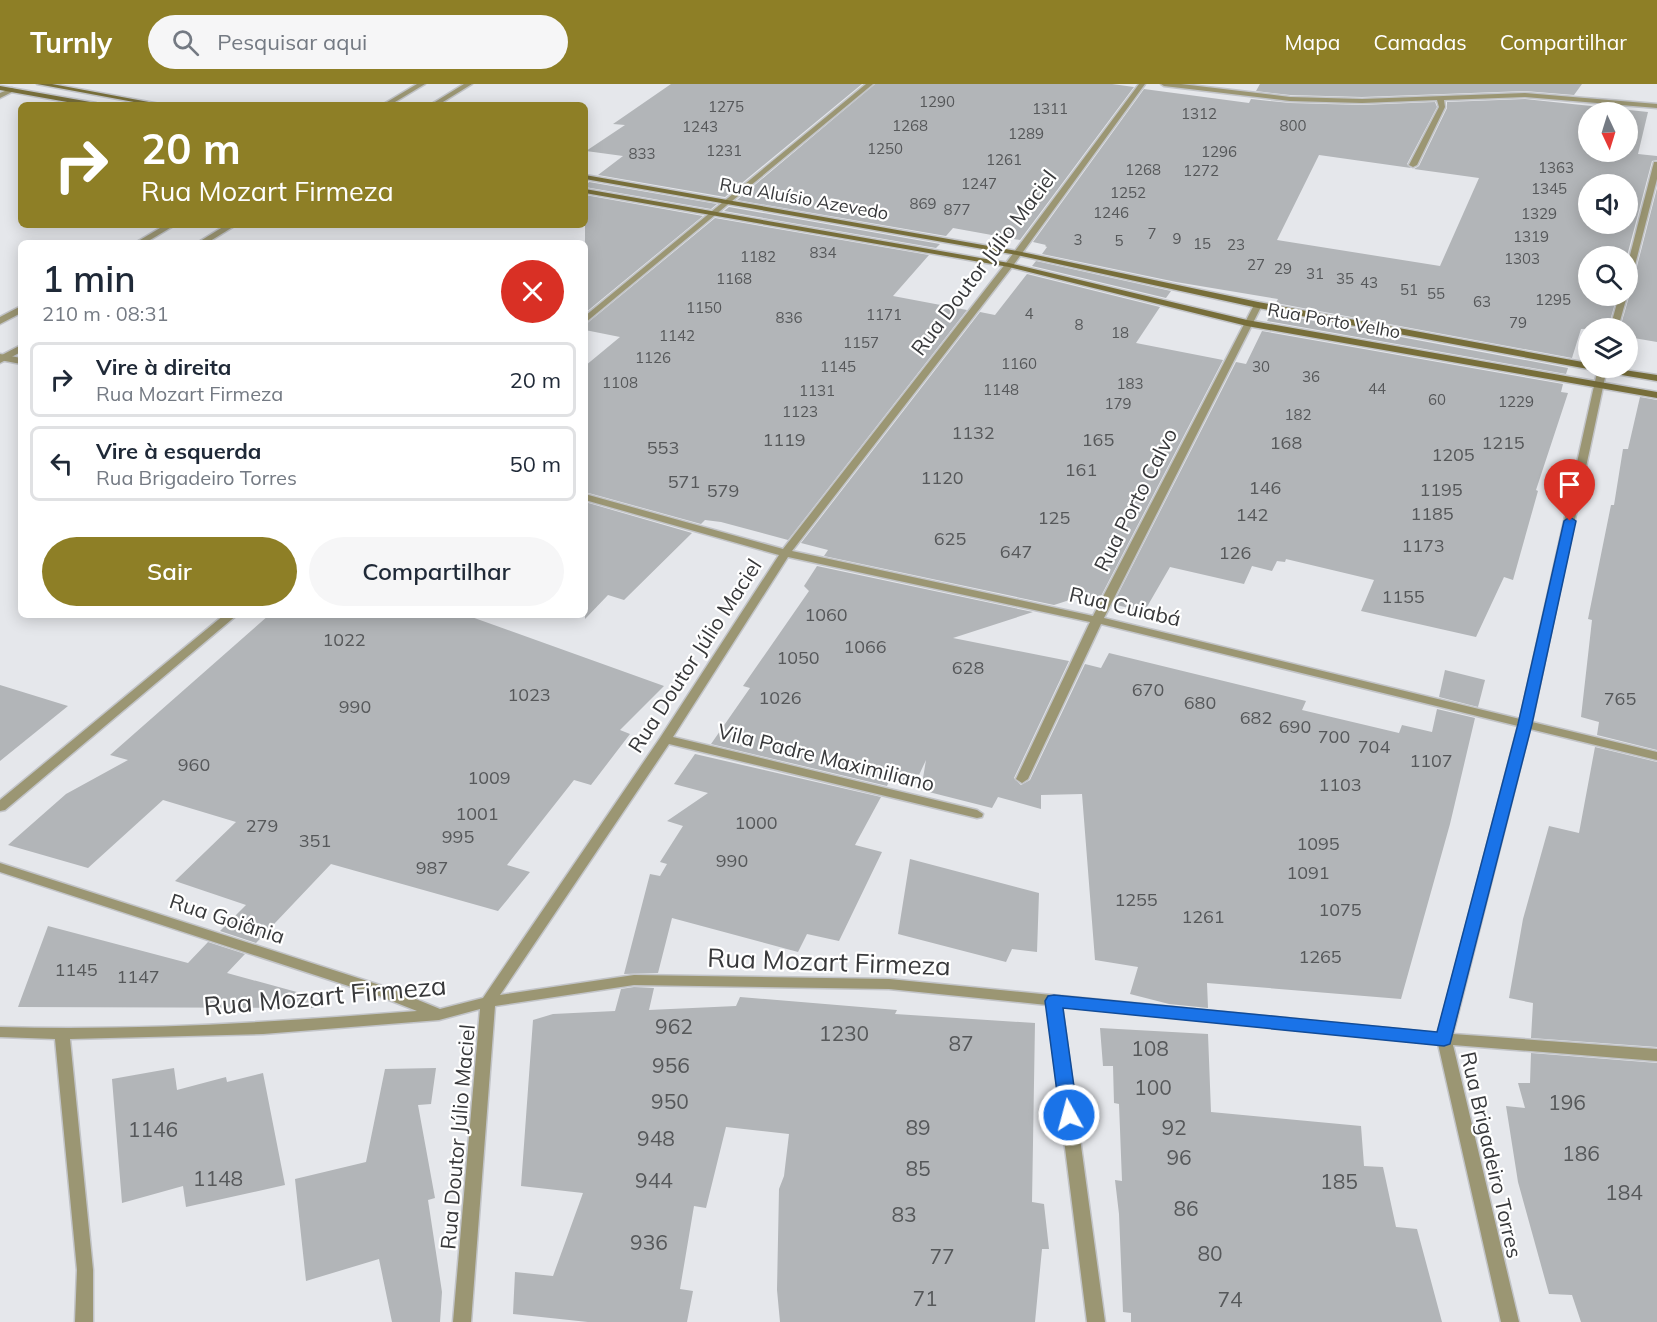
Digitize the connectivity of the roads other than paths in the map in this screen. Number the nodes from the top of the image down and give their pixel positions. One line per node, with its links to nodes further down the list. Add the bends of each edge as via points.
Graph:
1 (40, 84): 12 (main road)
2 (422, 84): 13 (street)
3 (469, 84): 14 (street)
4 (870, 84): 20 (street)
5 (1142, 84): 27 (street, Rua Doutor Júlio Maciel)
6 (1164, 84): 10 (street, via 1290,99)
7 (0, 88): 8 (main road)
8 (12, 90): 9 (street); 11 (main road)
9 (0, 96)
10 (1440, 98): 15 (street, via 1525,95); 17 (street, via 1442,107)
11 (79, 102)
12 (145, 102)
13 (390, 102)
14 (438, 102)
15 (1657, 106)
16 (1657, 164): 26 (street)
17 (1413, 165)
18 (588, 178): 20 (main road, Rua Aluísio Azevedo)
19 (588, 192): 21 (main road, Rua Aluísio Azevedo)
20 (729, 201): 21 (street); 27 (main road, Rua Aluísio Azevedo)
21 (714, 213): 28 (main road, Rua Aluísio Azevedo); 31 (street)
22 (166, 228): 24 (street)
23 (227, 228): 25 (street)
24 (144, 240)
25 (206, 240)
26 (1636, 246)
27 (1017, 253): 28 (street, Rua Doutor Júlio Maciel); 29 (main road, Rua Porto Velho)
28 (1009, 265): 33 (main road, Rua Porto Velho); 44 (street, Rua Doutor Júlio Maciel)
29 (1258, 304): 33 (street, Rua Porto Calvo); 37 (main road, Rua Porto Velho)
30 (18, 311): 32 (street)
31 (588, 318)
32 (0, 321)
33 (1248, 323): 41 (main road, Rua Porto Velho); 46 (street, Rua Porto Calvo)
34 (18, 350): 35 (street)
35 (1, 358): 36 (street)
36 (18, 361)
37 (1578, 364)
38 (1638, 375): 40 (main road)
39 (1600, 378): 41 (street, Rua Brigadeiro Torres)
40 (1657, 378)
41 (1600, 385): 42 (main road, Rua Porto Velho); 47 (street, Rua Brigadeiro Torres)
42 (1657, 395)
43 (588, 498): 44 (street, Rua Cuiabá)
44 (785, 553): 46 (street, Rua Cuiabá); 48 (street, Rua Doutor Júlio Maciel)
45 (227, 618): 51 (street)
46 (1097, 620): 47 (street, Rua Cuiabá); 50 (street, Rua Porto Calvo)
47 (1525, 724): 49 (street, Rua Cuiabá); 59 (street, Rua Brigadeiro Torres)
48 (666, 739): 52 (street, Vila Padre Maximiliano); 55 (street, Rua Doutor Júlio Maciel)
49 (1657, 756)
50 (1022, 779)
51 (0, 807)
52 (977, 814)
53 (0, 867): 56 (street, Rua Goiânia, via 384,992)
54 (1054, 1001): 55 (street, Rua Mozart Firmeza, via 889,984 634,980); 59 (street, Rua Mozart Firmeza); 63 (street)
55 (488, 1002): 56 (street, Rua Mozart Firmeza); 62 (street, Rua Doutor Júlio Maciel)
56 (439, 1015): 58 (street, Rua Mozart Firmeza, via 263,1029)
57 (0, 1032): 58 (street, Rua Mozart Firmeza)
58 (62, 1034): 61 (street, via 85,1270)
59 (1444, 1039): 60 (street, Rua Mozart Firmeza); 64 (street, Rua Brigadeiro Torres)
60 (1657, 1055)
61 (84, 1322)
62 (462, 1322)
63 (1096, 1322)
64 (1509, 1322)

